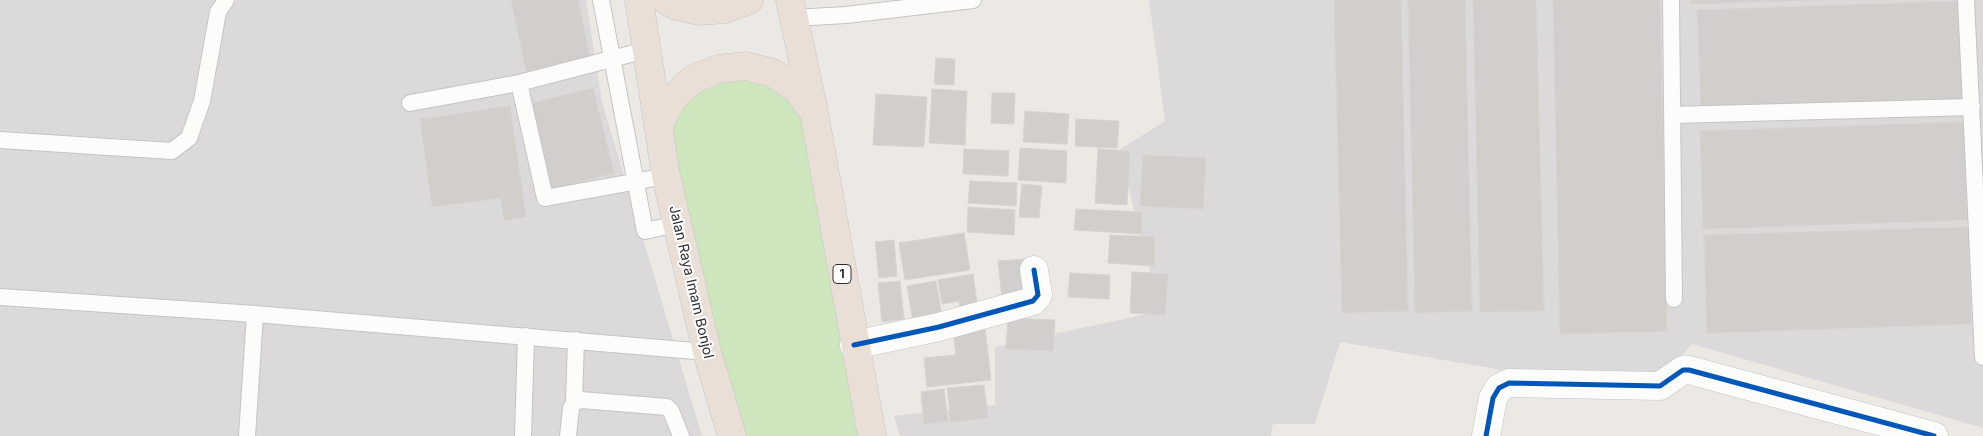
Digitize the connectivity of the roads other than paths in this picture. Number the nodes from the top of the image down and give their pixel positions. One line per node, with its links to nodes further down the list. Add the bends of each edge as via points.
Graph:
1 (226, 0): 18 (lane, via 218,12 202,101 189,138 172,151)
2 (601, 0): 11 (lane)
3 (639, 0): 10 (highway, Jalan Raya Imam Bonjol)
4 (666, 0): 5 (highway, via 676,6 700,11 725,9)
5 (749, 0)
6 (973, 0): 9 (lane, via 846,15)
7 (1671, 0): 16 (lane)
8 (1966, 0): 14 (lane)
9 (792, 9): 15 (highway, 1)
10 (646, 50): 11 (lane); 17 (highway, Jalan Raya Imam Bonjol)
11 (611, 60): 12 (lane); 20 (lane)
12 (519, 82): 13 (lane); 20 (lane, via 545,198)
13 (410, 103)
14 (1972, 107): 16 (lane); 30 (lane)
15 (814, 112): 17 (highway, via 797,89 773,73 746,66 718,68 692,80 672,100); 28 (highway, 1)
16 (1672, 115): 24 (lane)
17 (658, 125): 19 (highway, Jalan Raya Imam Bonjol)
18 (0, 140)
19 (666, 176): 20 (lane); 21 (highway, Jalan Raya Imam Bonjol)
20 (636, 182): 21 (lane, via 645,231)
21 (677, 224): 29 (highway, Jalan Raya Imam Bonjol)
22 (1034, 270): 28 (street, via 1038,295 1033,301 939,327)
23 (0, 297): 25 (lane)
24 (1674, 299)
25 (255, 314): 26 (lane); 32 (lane)
26 (526, 336): 27 (lane); 33 (lane)
27 (576, 340): 29 (lane); 31 (lane)
28 (854, 345): 37 (highway, 1)
29 (707, 352): 36 (highway, Jalan Raya Imam Bonjol)
30 (1983, 358)
31 (574, 403): 34 (lane, via 570,408); 35 (lane, via 581,400 667,407)
32 (247, 436)
33 (523, 436)
34 (568, 436)
35 (681, 436)
36 (732, 436)
37 (872, 436)
38 (1486, 436): 39 (street, via 1493,398 1499,388 1509,383 1655,386 1664,384 1683,370 1695,370)
39 (1934, 436)

